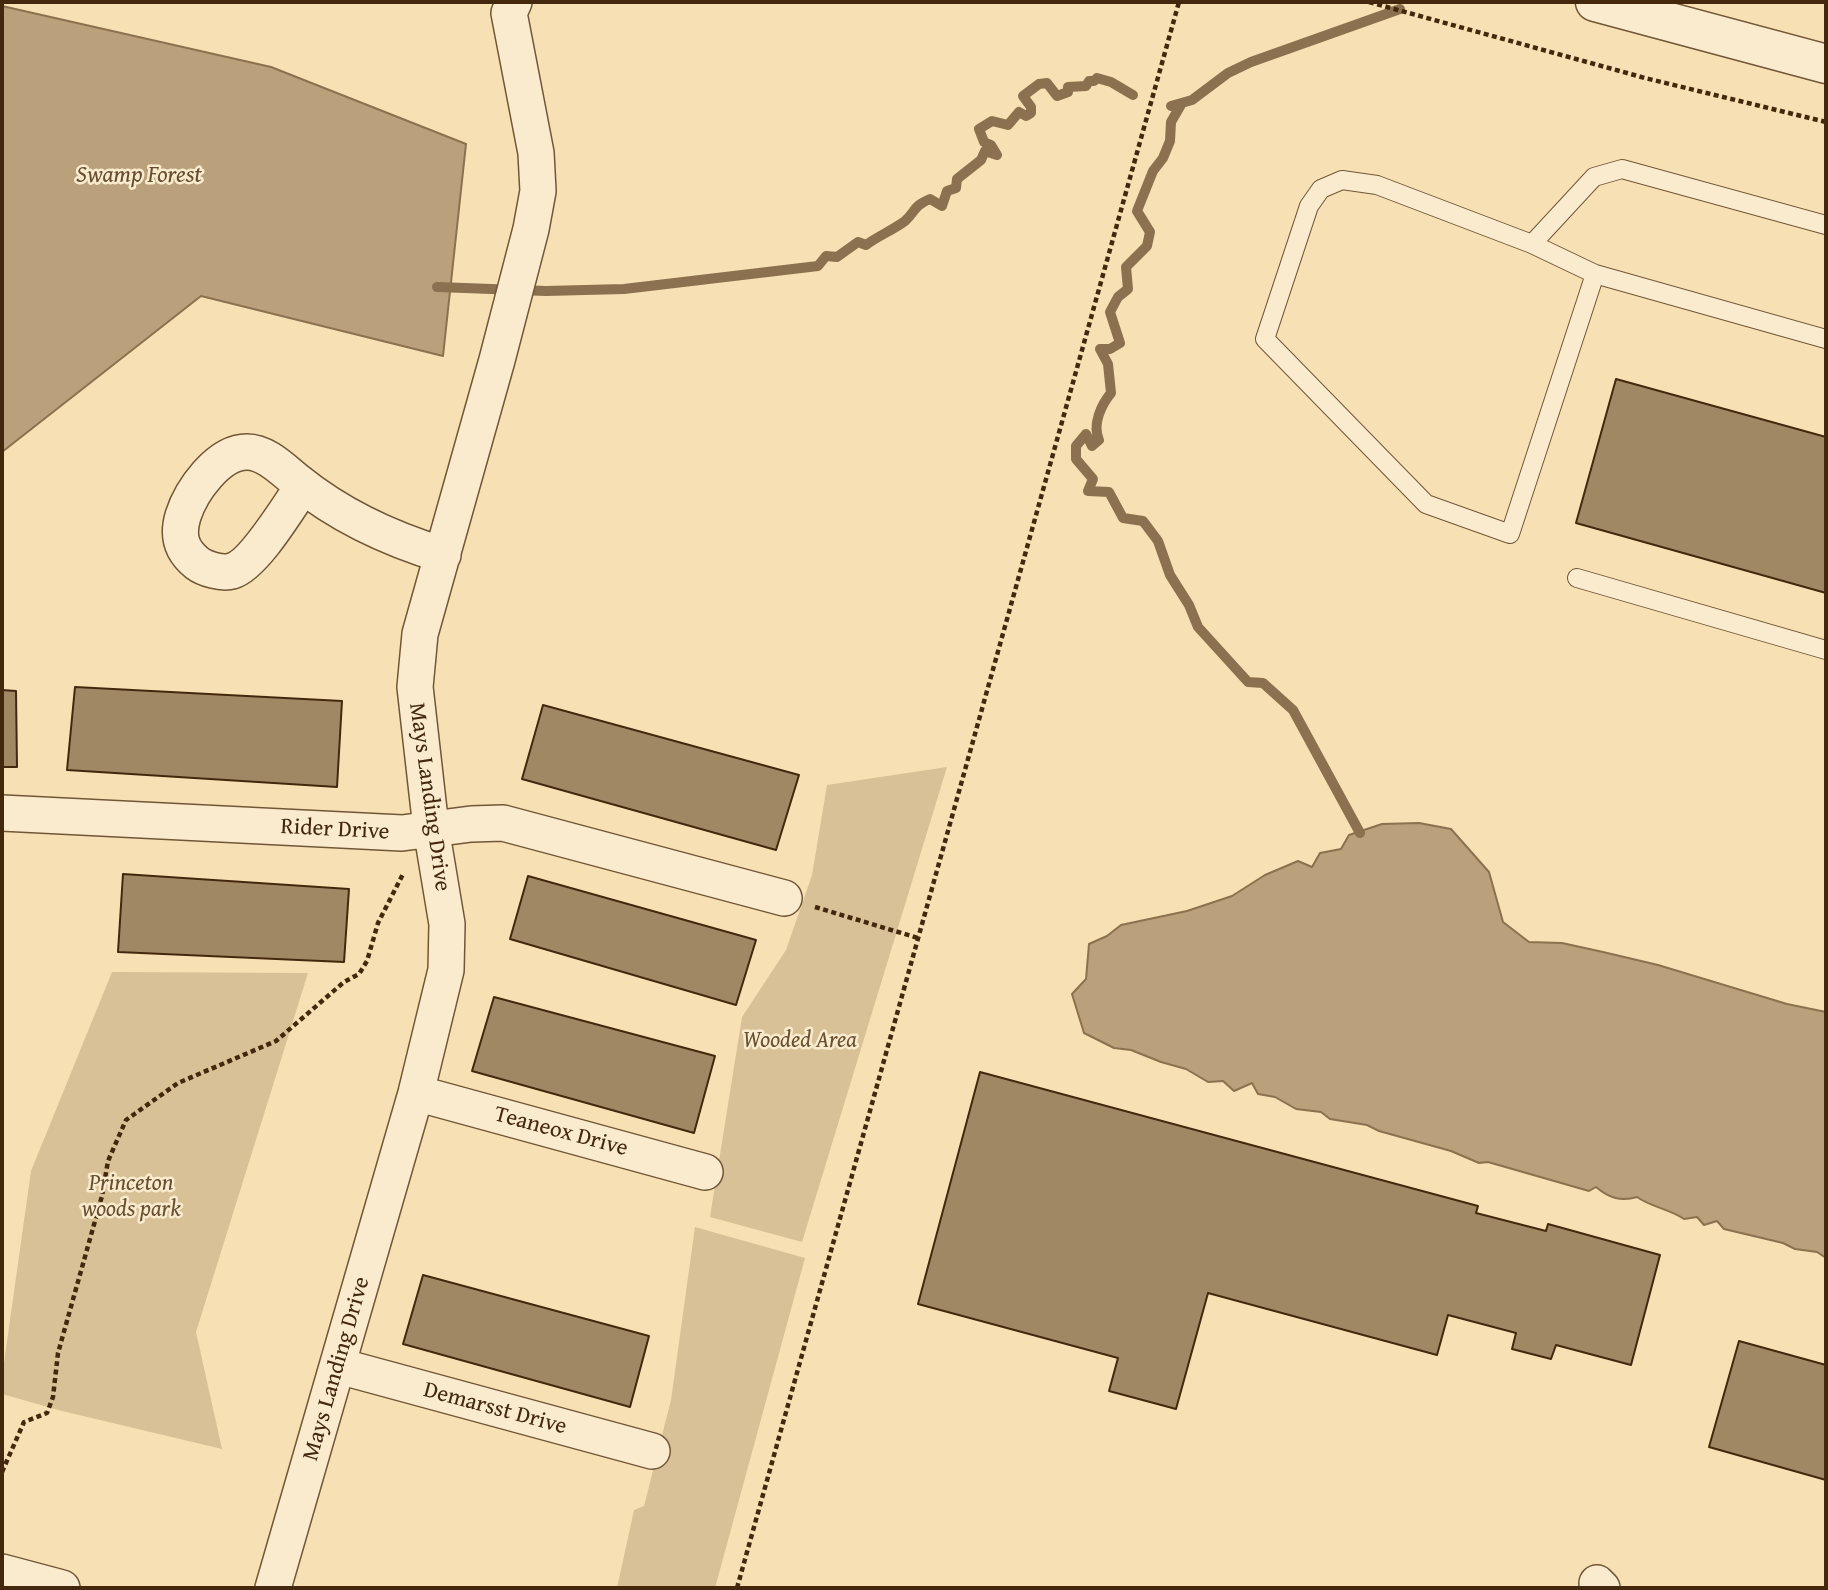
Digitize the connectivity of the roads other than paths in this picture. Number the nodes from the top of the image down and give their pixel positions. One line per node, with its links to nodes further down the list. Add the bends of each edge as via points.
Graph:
1 (1595, 2): 3 (street)
2 (503, 5): 9 (street, Mays Landing Drive, via 537,153 538,191)
3 (1826, 64)
4 (1826, 225): 5 (lane, via 1622,169 1594,177)
5 (1532, 243): 6 (lane); 6 (lane, via 1377,185 1342,180 1321,189 1309,206 1265,339 1426,504 1510,534)
6 (1595, 274): 7 (lane)
7 (1826, 339)
8 (303, 486): 9 (street, via 370,528)
9 (443, 555): 13 (street, Mays Landing Drive, via 421,634 415,687)
10 (1577, 578): 11 (lane)
11 (1826, 650)
12 (2, 813): 13 (street, Rider Drive, via 402,833)
13 (431, 828): 14 (street, Rider Drive, via 487,823 522,827); 15 (street, Mays Landing Drive, via 447,924 446,970)
14 (784, 898)
15 (416, 1093): 16 (street, Teaneox Drive); 17 (street, Mays Landing Drive)
16 (705, 1172)
17 (339, 1366): 18 (street, Demarsst Drive); 21 (street, Mays Landing Drive)
18 (652, 1451)
19 (2, 1572): 20 (street)
20 (62, 1588)
21 (273, 1588)

